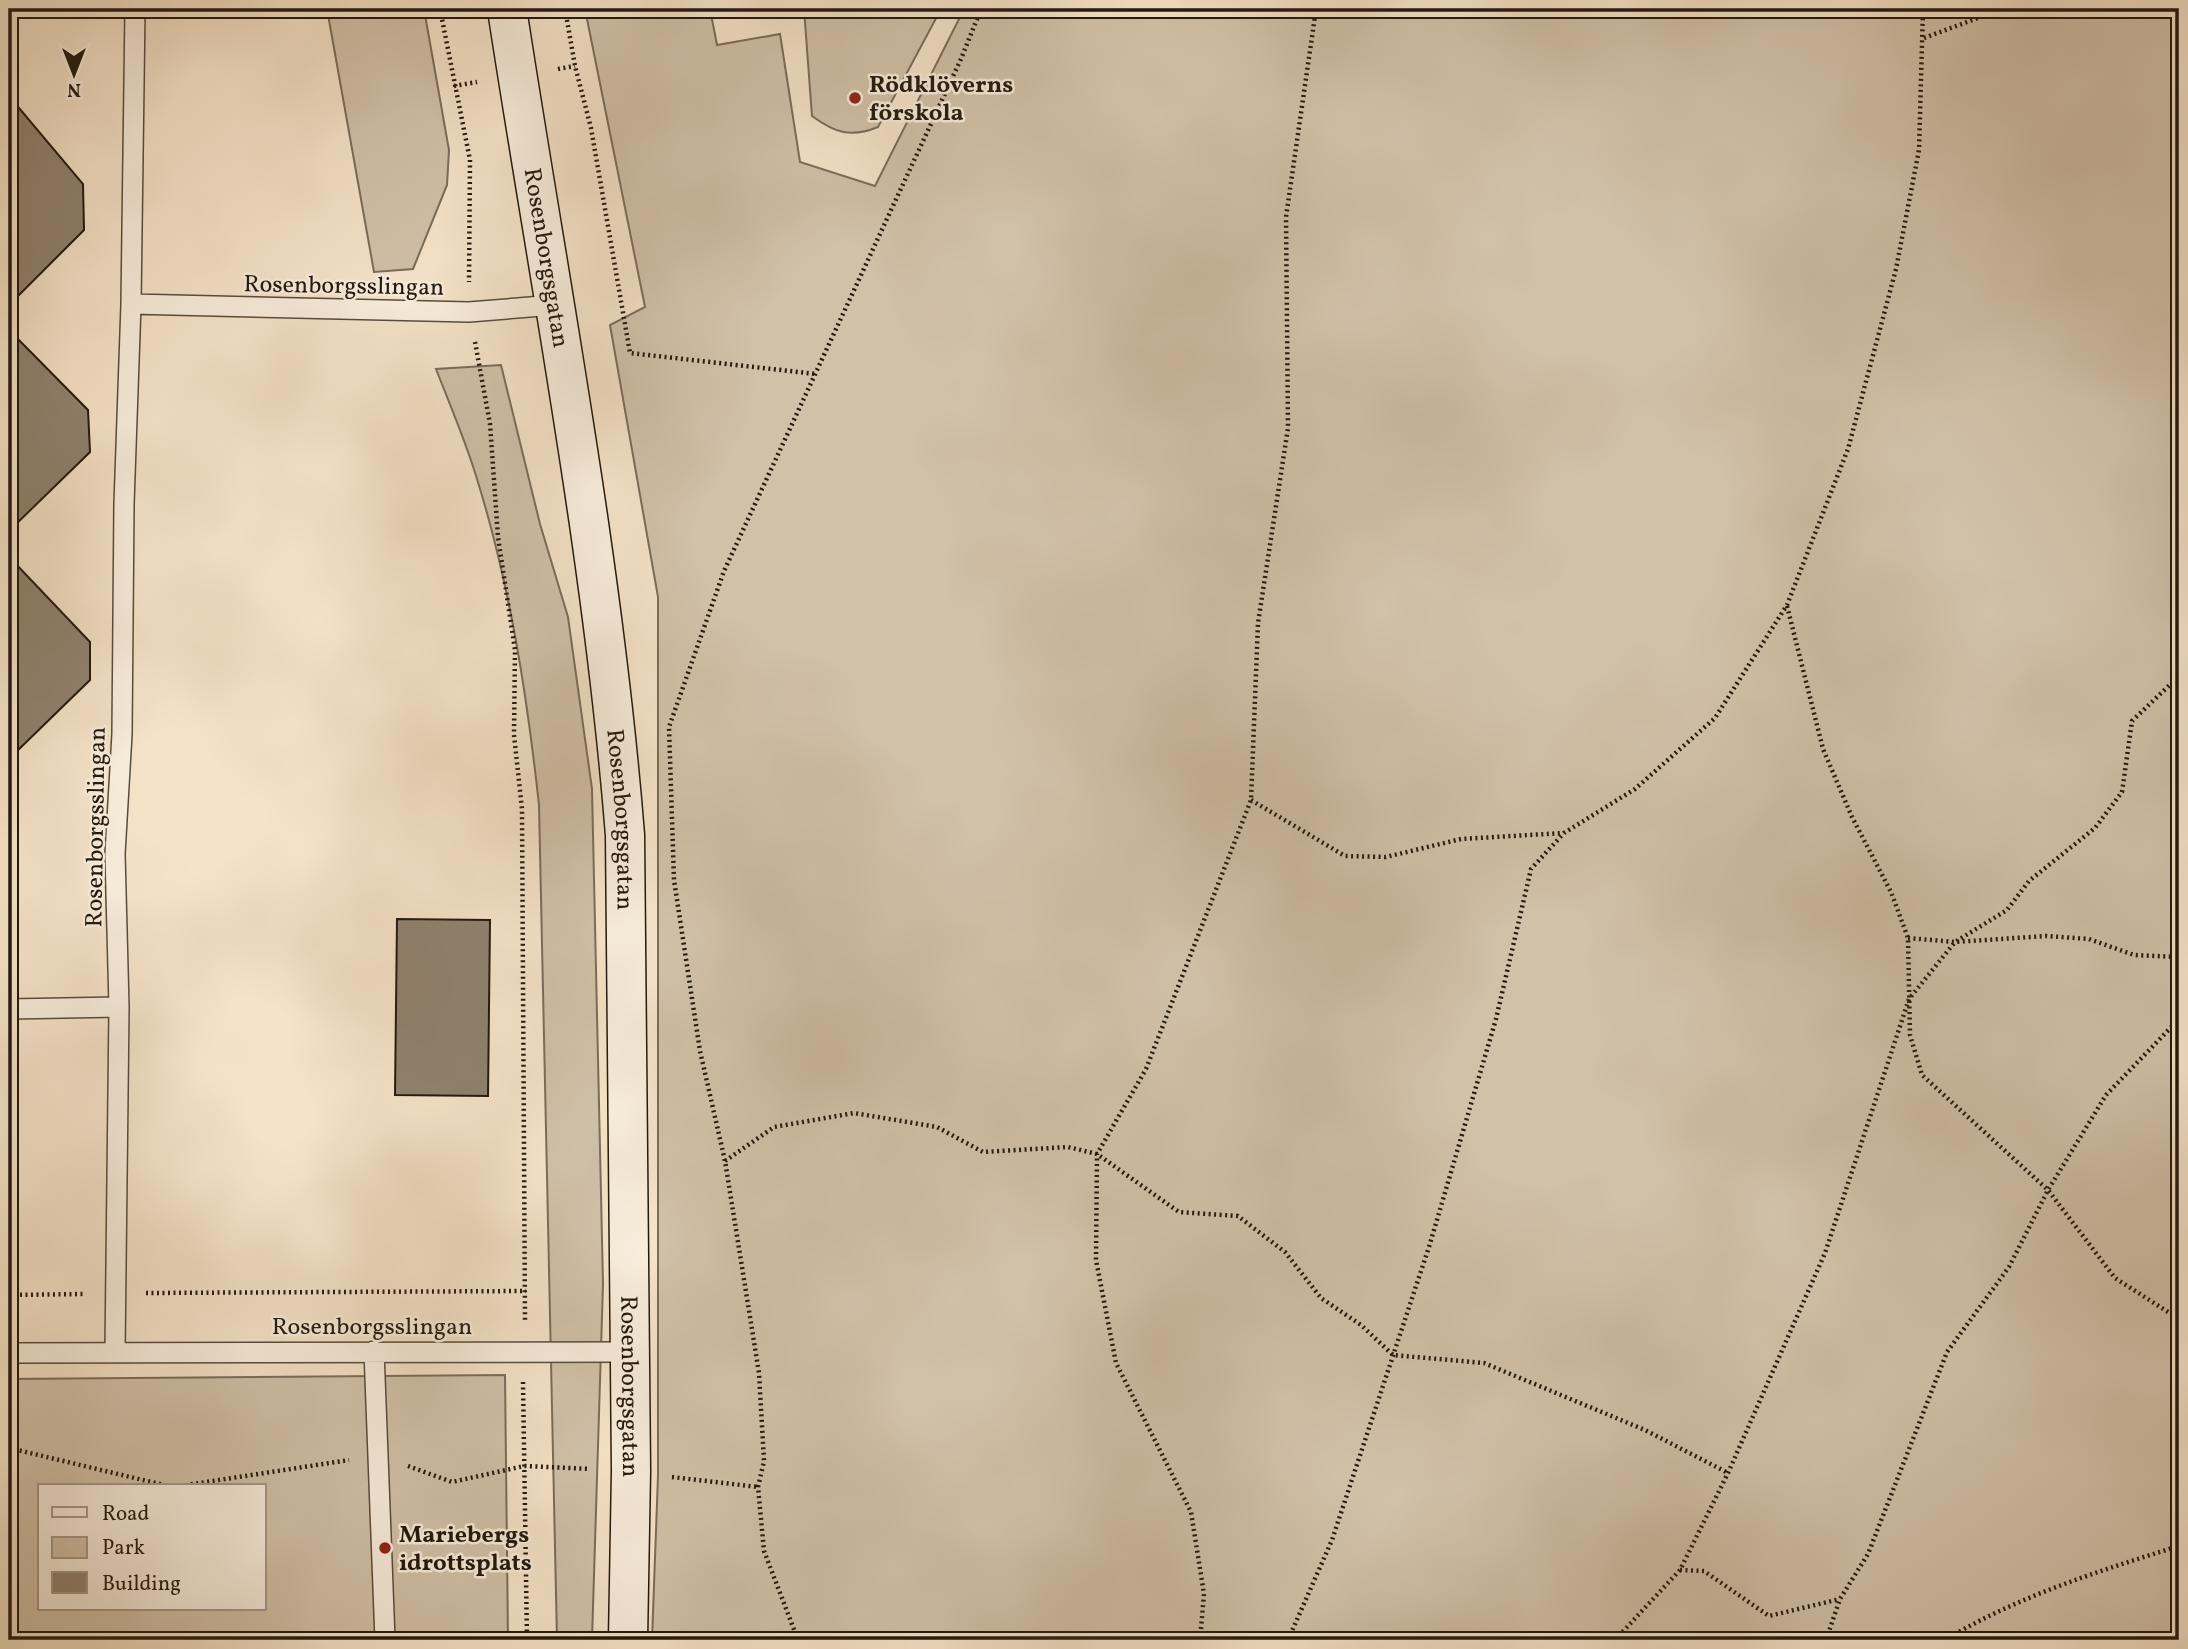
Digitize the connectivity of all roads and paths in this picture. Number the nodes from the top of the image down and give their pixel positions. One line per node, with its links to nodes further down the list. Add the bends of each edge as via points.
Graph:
1 (135, 9): 10 (lane, Rosenborgsslingan)
2 (440, 9): 12 (path, via 470,160)
3 (507, 9): 11 (street, Rosenborgsgatan)
4 (565, 9): 13 (path, via 630,353)
5 (981, 9): 13 (path)
6 (1316, 9): 16 (path, via 1286,217 1287,428 1258,623)
7 (1923, 9): 9 (path)
8 (2002, 9): 9 (path)
9 (1924, 38): 14 (path, via 1919,150 1896,269 1847,449)
10 (131, 304): 12 (lane, Rosenborgsslingan); 22 (lane, Rosenborgsslingan, via 122,734 115,854)
11 (555, 305): 12 (lane, Rosenborgsslingan); 35 (street, Rosenborgsgatan, via 618,752 625,835)
12 (469, 312): 28 (path, via 491,424 498,537 515,650 514,735 522,809)
13 (816, 374): 26 (path, via 724,571 669,727 674,880 700,1051)
14 (1787, 605): 17 (path, via 1715,718 1634,789); 18 (path, via 1823,749 1891,891)
15 (2179, 676): 19 (path, via 2133,721 2122,792 2095,828 2029,881 2007,910)
16 (1251, 800): 17 (path, via 1345,856 1386,857 1461,839); 25 (path, via 1146,1069)
17 (1564, 833): 37 (path, via 1531,869 1468,1120)
18 (1908, 938): 19 (path); 21 (path)
19 (1955, 942): 20 (path, via 2046,936 2089,939 2134,955); 21 (path)
20 (2179, 957)
21 (1909, 999): 27 (path, via 1910,1035 1922,1075); 42 (path, via 1825,1253)
22 (119, 1007): 23 (lane); 29 (lane, Rosenborgsslingan)
23 (9, 1009)
24 (2179, 1019): 27 (path, via 2105,1094)
25 (1097, 1154): 26 (path, via 1068,1147 983,1152 937,1127 854,1113 774,1127); 37 (path, via 1179,1212 1238,1216 1285,1252 1321,1298 1361,1325); 53 (path, via 1096,1260 1116,1363 1191,1512 1204,1594)
26 (725, 1161): 45 (path, via 759,1373 764,1461)
27 (2048, 1191): 31 (path, via 2115,1278); 48 (path, via 2009,1267 1947,1352 1868,1554)
28 (526, 1291): 29 (path); 33 (path)
29 (114, 1293): 30 (path); 34 (lane, Rosenborgsslingan)
30 (9, 1295)
31 (2179, 1319)
32 (374, 1351): 33 (lane, Rosenborgsslingan); 34 (lane, Rosenborgsslingan); 39 (lane)
33 (523, 1351): 35 (lane, Rosenborgsslingan); 40 (path)
34 (115, 1352): 36 (lane, Rosenborgsslingan)
35 (630, 1352): 41 (street, Rosenborgsgatan)
36 (9, 1353)
37 (1392, 1354): 42 (path, via 1484,1363 1644,1430); 54 (path, via 1332,1539)
38 (9, 1448): 43 (path)
39 (380, 1455): 40 (path, via 452,1482); 44 (path); 49 (lane)
40 (524, 1466): 41 (path); 50 (path)
41 (631, 1471): 45 (path); 51 (street, Rosenborgsgatan)
42 (1728, 1473): 47 (path)
43 (160, 1484)
44 (193, 1484)
45 (758, 1487): 52 (path, via 764,1551)
46 (2179, 1545): 57 (path, via 1987,1615)
47 (1680, 1570): 48 (path, via 1704,1571 1769,1616); 55 (path)
48 (1840, 1599): 56 (path)
49 (385, 1640)
50 (527, 1640)
51 (628, 1640)
52 (798, 1640)
53 (1200, 1640)
54 (1288, 1640)
55 (1615, 1640)
56 (1826, 1640)
57 (1945, 1640)

